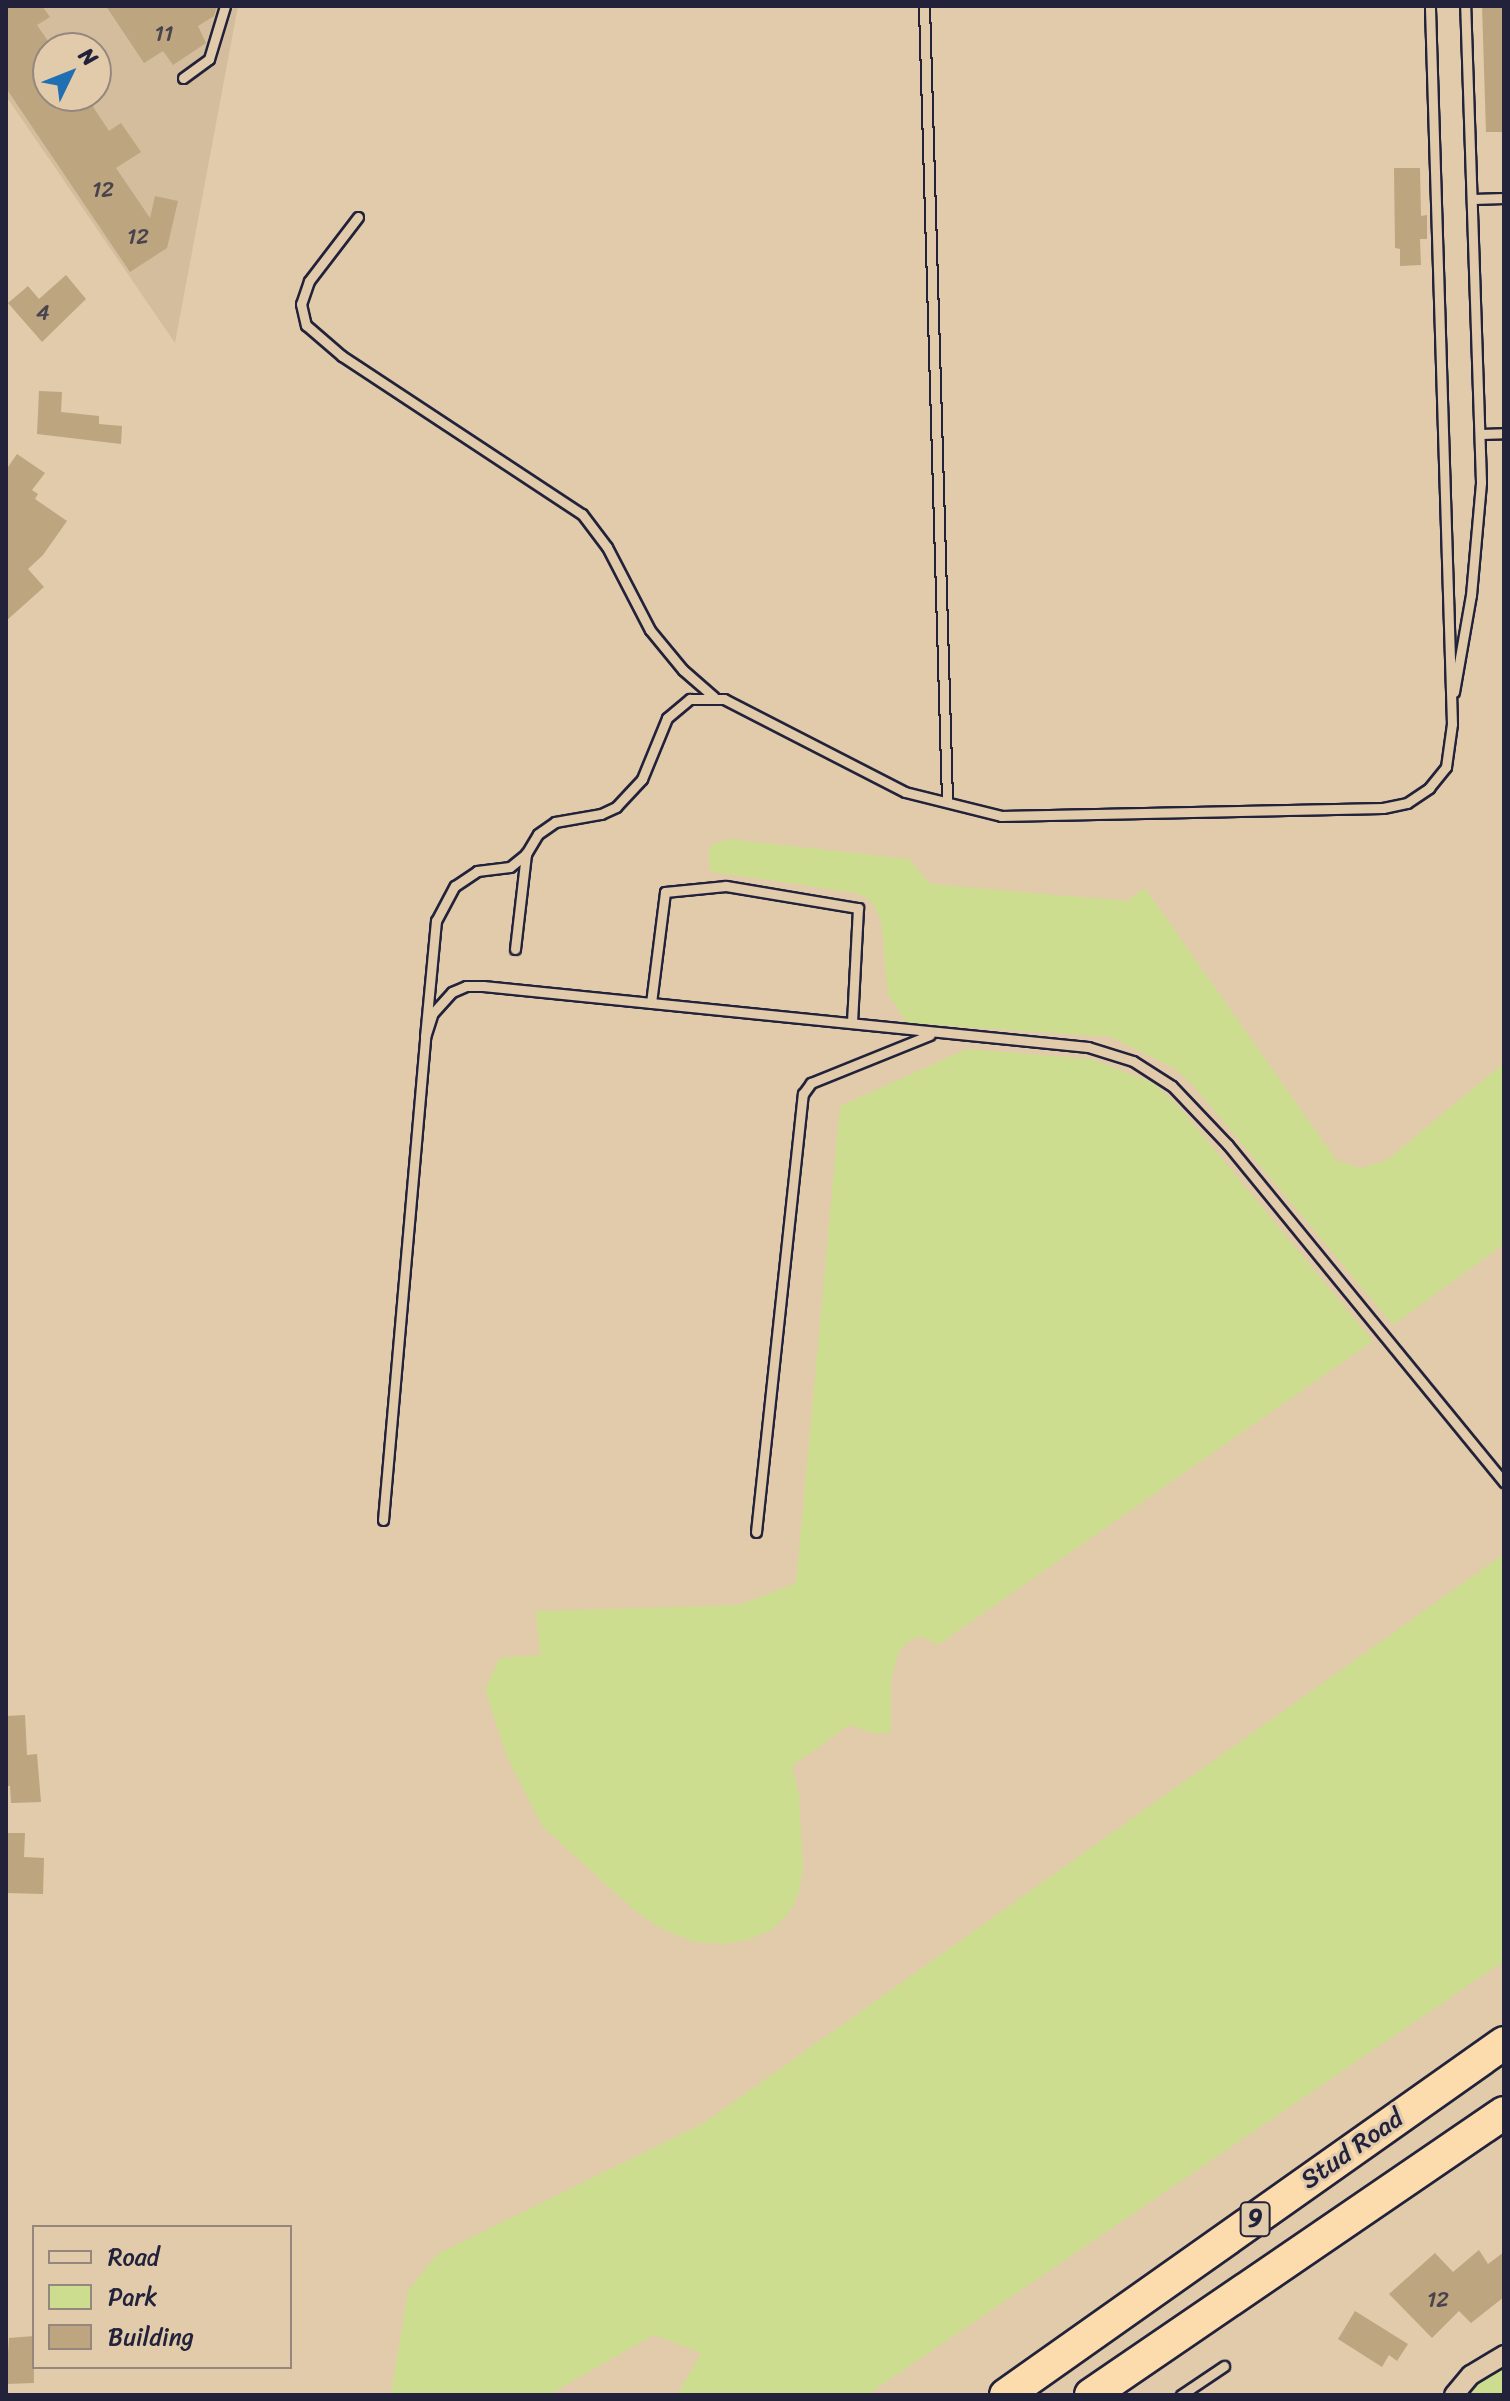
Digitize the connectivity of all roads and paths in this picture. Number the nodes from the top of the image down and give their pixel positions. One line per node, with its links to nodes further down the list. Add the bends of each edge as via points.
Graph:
1 (225, 6): 5 (lane, via 209,59)
2 (924, 6): 13 (lane)
3 (1430, 6): 12 (lane)
4 (1465, 6): 7 (lane)
5 (183, 78)
6 (1504, 198): 7 (lane)
7 (1473, 199): 10 (lane)
8 (358, 217): 11 (lane, via 315,270 301,304 306,325 342,356 582,514 607,547 650,630)
9 (1504, 433): 10 (lane)
10 (1481, 434): 12 (lane, via 1471,595)
11 (714, 697): 13 (lane, via 905,792); 14 (lane, via 690,699 672,711 642,779 616,807 555,822 538,834)
12 (1451, 703): 13 (lane, via 1450,754 1439,778 1418,797 1383,808 1001,816)
13 (947, 802)
14 (526, 854): 15 (lane); 19 (lane, via 510,867 489,867 465,878 440,909)
15 (515, 949)
16 (651, 1003): 17 (lane); 17 (lane, via 665,892 726,886 858,908); 19 (lane, via 466,986 452,992 433,1013)
17 (852, 1023): 18 (lane)
18 (933, 1033): 20 (lane, via 1088,1047 1133,1061 1172,1086 1228,1145); 22 (lane, via 811,1083 803,1094)
19 (425, 1037): 21 (lane)
20 (1504, 1482)
21 (383, 1520)
22 (756, 1532)
23 (1504, 2043): 27 (highway, Stud Road / 9)
24 (1504, 2113): 28 (highway, 9)
25 (1504, 2355): 30 (street, via 1471,2375)
26 (1224, 2366): 29 (lane)
27 (1006, 2395)
28 (1091, 2395)
29 (1181, 2395)
30 (1454, 2395)

